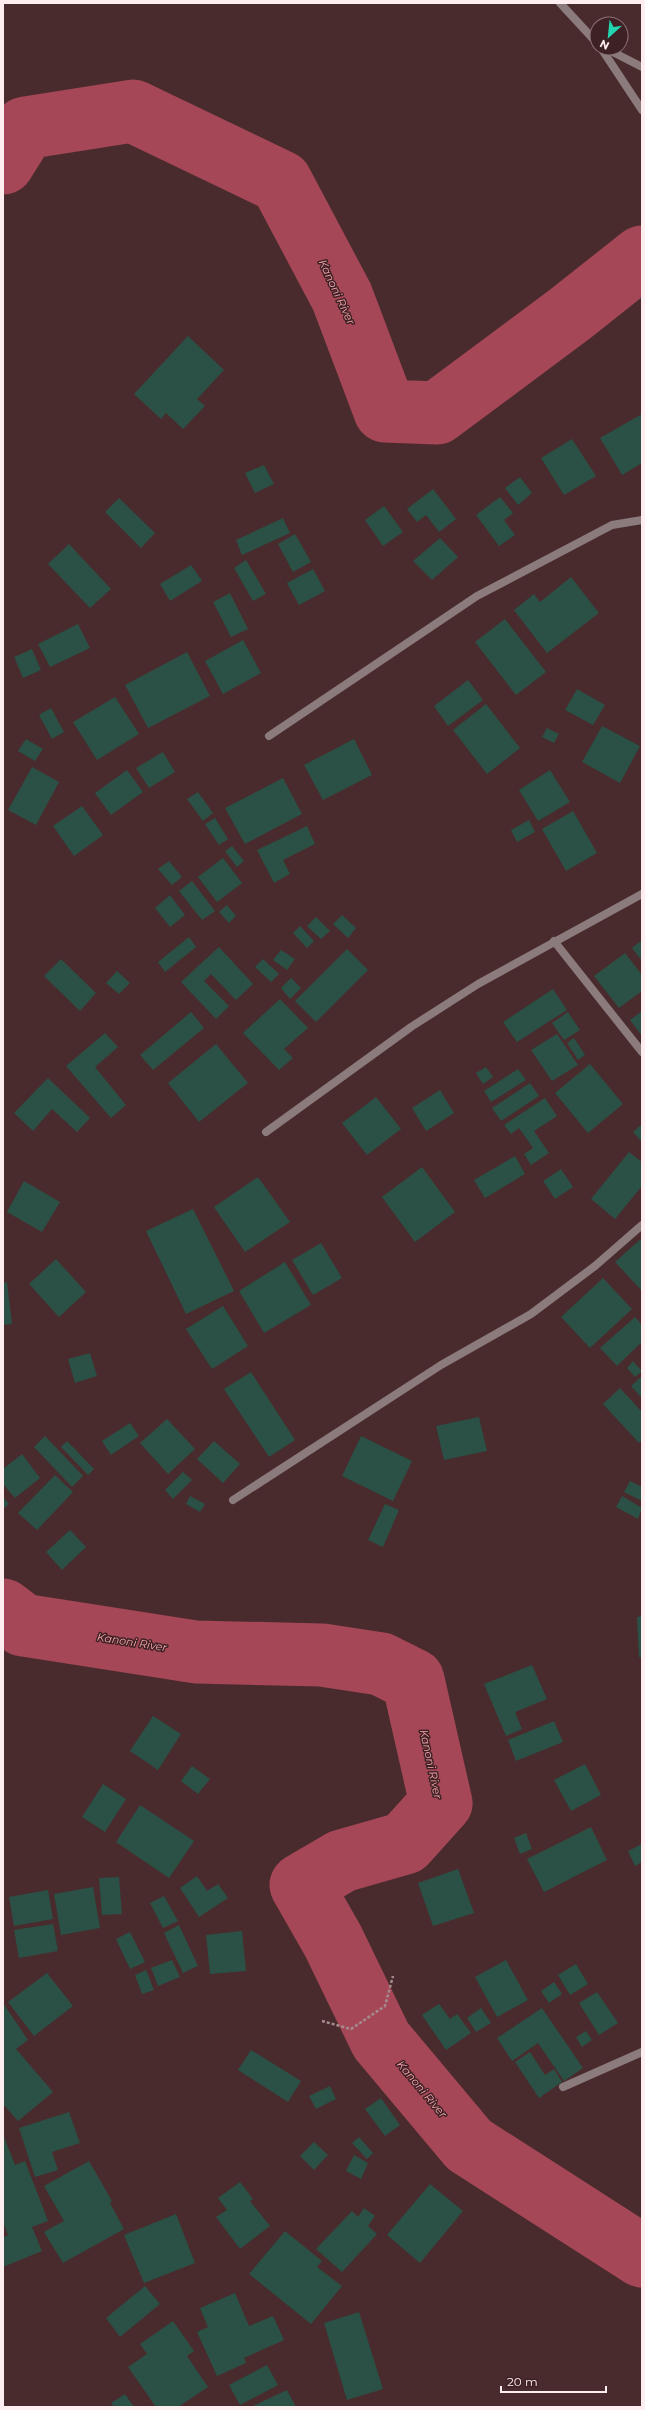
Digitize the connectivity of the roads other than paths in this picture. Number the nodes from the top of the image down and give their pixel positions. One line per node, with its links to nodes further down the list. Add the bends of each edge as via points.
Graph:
1 (560, 3): 2 (street)
2 (589, 34)
3 (606, 56): 6 (street)
4 (621, 56): 5 (street)
5 (642, 67)
6 (642, 110)
7 (642, 520): 8 (street, via 612,525 477,596)
8 (269, 736)
9 (642, 894): 10 (street)
10 (554, 941): 11 (street); 12 (street, via 478,984 411,1027)
11 (642, 1052)
12 (266, 1132)
13 (642, 1225): 14 (street, via 595,1266 531,1314 441,1365)
14 (233, 1500)
15 (642, 2052): 16 (street)
16 (563, 2086)

